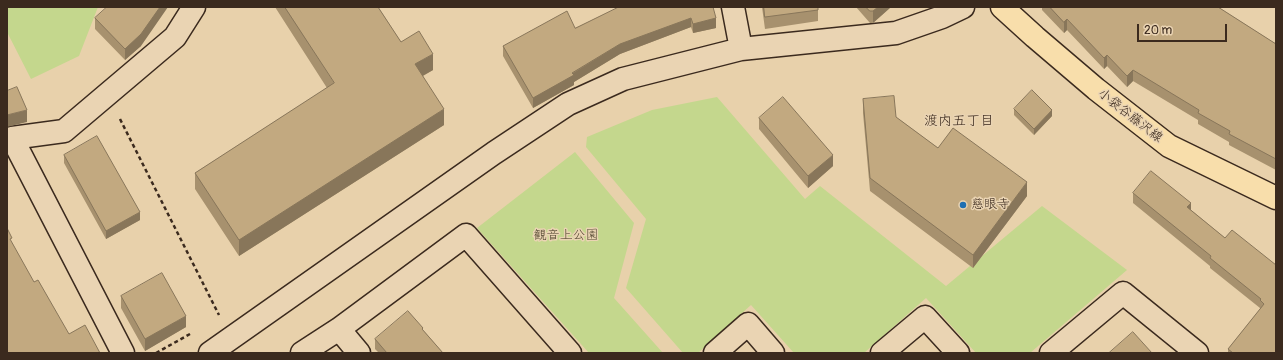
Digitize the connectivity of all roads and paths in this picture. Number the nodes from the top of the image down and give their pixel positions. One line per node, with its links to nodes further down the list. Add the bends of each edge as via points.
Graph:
1 (194, 7): 6 (street, via 175,37)
2 (733, 7): 5 (street)
3 (963, 7): 5 (street, via 896,33)
4 (1002, 7): 8 (main road, 小袋谷藤沢線, via 1096,89 1169,146)
5 (741, 49): 14 (street, via 623,79 568,104 494,153)
6 (108, 95): 7 (street, via 64,131); 9 (path)
7 (9, 140): 12 (street)
8 (1276, 198)
9 (220, 317)
10 (339, 329): 15 (street); 16 (street); 17 (street, via 466,235)
11 (194, 332): 13 (path)
12 (123, 353)
13 (156, 353)
14 (210, 353)
15 (302, 353)
16 (359, 353)
17 (570, 353)
18 (716, 353): 19 (street, via 748,324)
19 (774, 353)
20 (882, 353): 21 (street, via 925,317)
21 (958, 353)
22 (1051, 353): 23 (street, via 1123,293)
23 (1197, 353)

